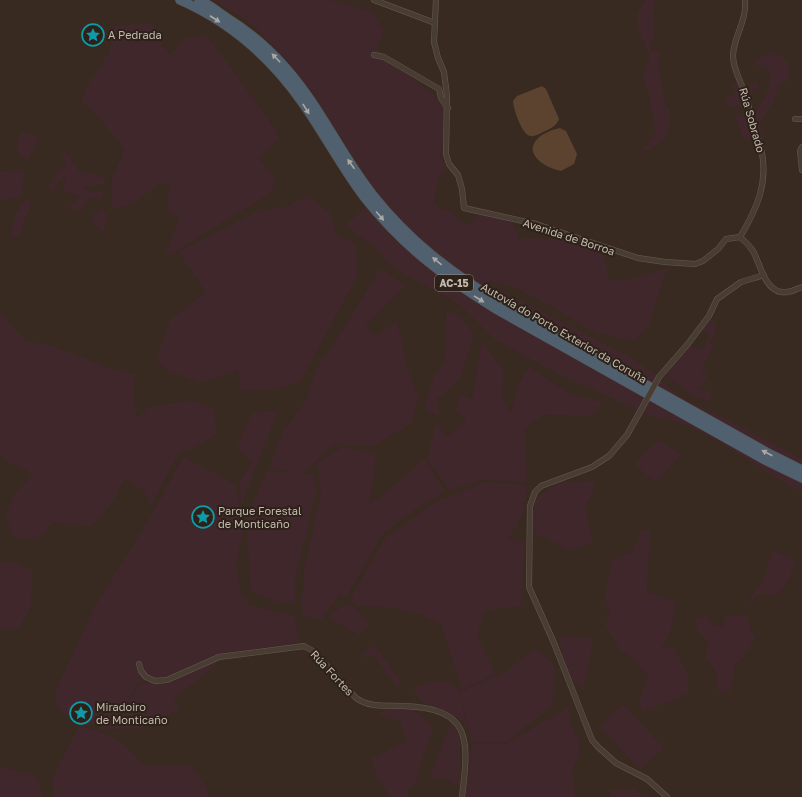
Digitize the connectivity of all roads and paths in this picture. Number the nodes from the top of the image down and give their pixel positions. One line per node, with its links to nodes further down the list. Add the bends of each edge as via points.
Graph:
1 (180, 0): 17 (highway, Autovía do Porto Exterior da Coruña / AC-15, one-way to 17, via 199,8 234,31 264,56 302,102 365,197 390,227 435,269 496,309 765,460)
2 (199, 0): 16 (highway, Autovía do Porto Exterior da Coruña / AC-15, one-way to 2, via 768,454 500,303 433,258 395,222 371,193 309,98 285,67 269,50 238,25)
3 (374, 0): 6 (street)
4 (436, 0): 6 (street, Avenida de Borroa)
5 (745, 0): 13 (street, Rúa Sobrado, via 746,10 733,55 765,166 763,186)
6 (435, 23): 8 (street, Avenida de Borroa, via 434,42 444,72)
7 (374, 55): 8 (street, via 384,57 439,89 441,98)
8 (448, 108): 13 (street, Avenida de Borroa, via 446,154 449,164 458,175 464,208 536,224 638,258 686,264 703,261 726,239)
9 (802, 119): 10 (street)
10 (795, 120)
11 (802, 147): 12 (street)
12 (802, 170)
13 (740, 237): 14 (street, via 748,243)
14 (764, 275): 15 (street, via 773,288 780,292); 20 (street, bridge, via 741,282 717,299 709,316 688,345 659,377 627,435 609,456 592,467 541,486 535,492 530,506 529,587 554,642 592,740 616,763 647,779)
15 (802, 287)
16 (802, 470)
17 (802, 478)
18 (139, 664): 19 (street, Rúa Fortes, via 146,677 155,681 167,680 219,657 304,646 313,651 363,703 439,711 459,724 465,745)
19 (462, 797)
20 (667, 797)

